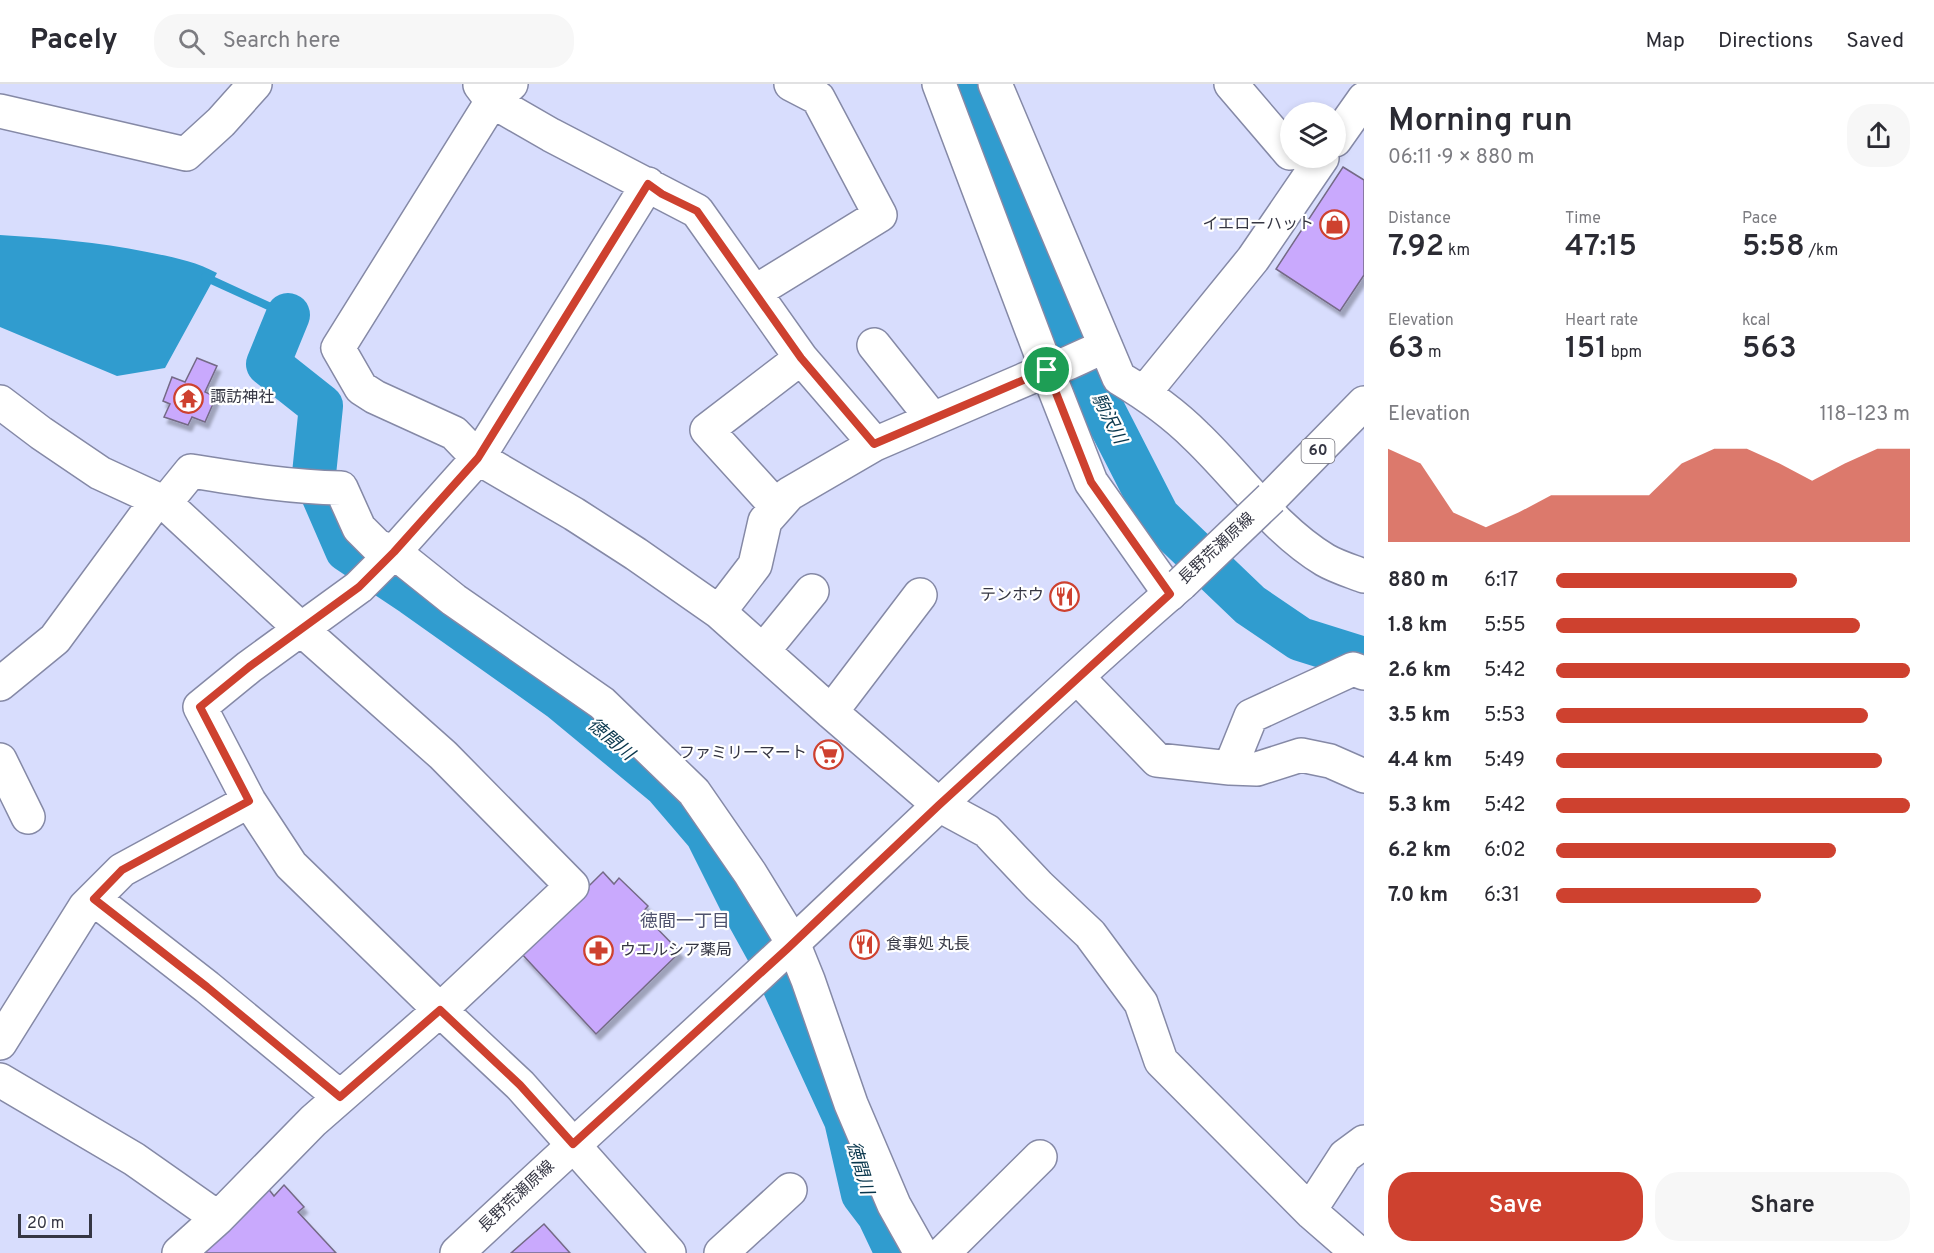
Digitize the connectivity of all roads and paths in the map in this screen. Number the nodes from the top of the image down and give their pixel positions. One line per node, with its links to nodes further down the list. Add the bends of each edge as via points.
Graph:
1 (255, 84): 8 (street, via 186,154)
2 (791, 84): 13 (street, via 818,98 880,215)
3 (939, 84): 17 (street)
4 (995, 84): 15 (street)
5 (1231, 84): 10 (street)
6 (494, 90): 12 (street, via 551,135); 23 (street, via 338,348 361,388 454,433)
7 (1364, 99): 9 (street)
8 (0, 111)
9 (1346, 124)
10 (1280, 136)
11 (1300, 168): 18 (street, via 1253,259)
12 (648, 184): 13 (street, via 697,211); 23 (street)
13 (755, 292): 16 (street)
14 (874, 345): 21 (street)
15 (1100, 349): 17 (street); 18 (street, via 1119,378)
16 (801, 358): 22 (street); 25 (street, via 707,430)
17 (1054, 368): 21 (street); 28 (street, via 1091,482)
18 (1144, 393): 27 (street, via 1196,435 1298,542 1328,562)
19 (0, 402): 24 (street, via 100,473)
20 (1364, 403): 28 (street, 長野荒瀬原線 / 60, bridge)
21 (932, 418): 22 (street)
22 (874, 444): 25 (street, via 789,494)
23 (478, 458): 26 (street); 31 (street, via 574,514)
24 (161, 502): 26 (street, via 191,471 260,482 340,488 359,528); 32 (street); 36 (street, via 55,639)
25 (777, 507): 31 (street, via 765,521 755,565)
26 (390, 556): 32 (street, via 359,587); 45 (street, via 602,703 694,792 750,873)
27 (1364, 576)
28 (1175, 589): 35 (street, 長野荒瀬原線 / 60)
29 (812, 591): 33 (street)
30 (920, 595): 37 (street)
31 (719, 612): 33 (street)
32 (301, 629): 41 (street, via 200,707); 46 (street, via 442,755 572,886)
33 (763, 651): 37 (street)
34 (1364, 673): 39 (street, via 1353,669 1251,717)
35 (1077, 677): 39 (street, via 1157,760); 42 (street, 長野荒瀬原線 / 60)
36 (0, 684)
37 (831, 712): 42 (street)
38 (0, 760): 43 (street)
39 (1230, 768): 40 (street, via 1257,769 1301,755 1330,761)
40 (1364, 776)
41 (249, 801): 44 (street, via 122,870); 46 (street, via 291,865)
42 (939, 805): 45 (street, 長野荒瀬原線 / 60); 54 (street, via 987,831 1090,934 1141,1003 1161,1061)
43 (28, 817)
44 (94, 899): 47 (street, via 85,907); 49 (street)
45 (790, 946): 51 (street, 長野荒瀬原線 / 60); 60 (street, via 808,980 850,1104 894,1204)
46 (440, 1010): 49 (street); 51 (street, via 520,1085)
47 (0, 1043)
48 (0, 1080): 55 (street, via 134,1159)
49 (340, 1097): 55 (street)
50 (1364, 1142): 54 (street, via 1346,1156)
51 (573, 1144): 56 (street); 58 (street, 長野荒瀬原線 / 60)
52 (1040, 1157): 61 (street)
53 (790, 1190): 59 (street)
54 (1310, 1210): 62 (street)
55 (218, 1218): 57 (street)
56 (660, 1250)
57 (178, 1253)
58 (458, 1253)
59 (721, 1253)
60 (921, 1253)
61 (943, 1253)
62 (1358, 1253)

